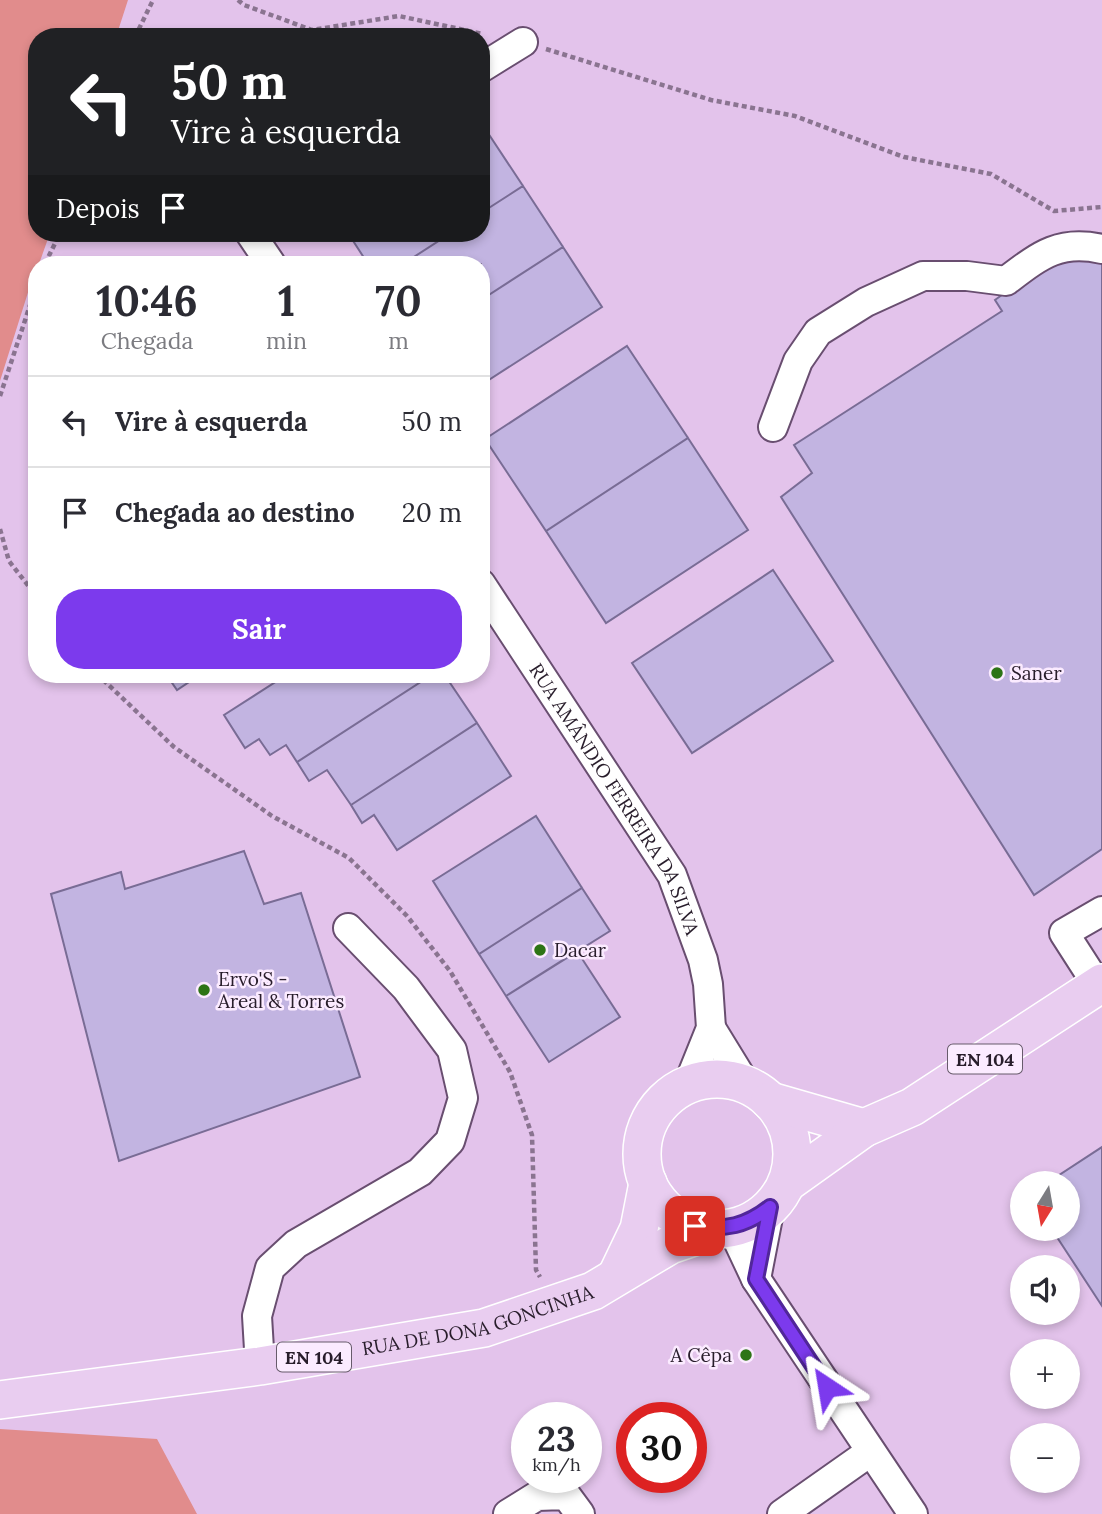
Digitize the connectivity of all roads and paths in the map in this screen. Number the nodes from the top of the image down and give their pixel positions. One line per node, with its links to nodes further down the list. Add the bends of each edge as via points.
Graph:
1 (153, 0): 3 (path)
2 (238, 0): 4 (path)
3 (139, 28)
4 (307, 28)
5 (324, 28): 6 (path, via 398,16)
6 (456, 28)
7 (490, 35): 8 (path)
8 (523, 42): 9 (street); 10 (path, via 712,100 795,116 904,157 991,174 1054,211)
9 (490, 62)
10 (1102, 207)
11 (1102, 249): 14 (street, via 1079,244 1041,254 1006,281 923,276 866,302 818,332 798,361)
12 (28, 311): 13 (path)
13 (0, 396)
14 (773, 427)
15 (0, 529): 16 (path, via 9,561)
16 (28, 585)
17 (490, 598): 21 (street, RUA AMÂNDIO FERREIRA DA SILVA, via 673,875 704,960)
18 (1102, 911): 20 (street, via 1064,933)
19 (348, 928): 30 (street, via 406,988 452,1050 463,1098 450,1141 420,1172 296,1244 270,1268 257,1316)
20 (1100, 984): 24 (main road, EN 104, via 912,1107)
21 (711, 1028): 22 (street, RUA AMÂNDIO FERREIRA DA SILVA); 23 (street, RUA AMÂNDIO FERREIRA DA SILVA)
22 (688, 1085): 23 (main road, via 717,1080); 25 (main road, via 668,1097 644,1136 642,1160)
23 (758, 1093): 24 (main road); 26 (main road, via 783,1119 791,1140 792,1161)
24 (864, 1128): 26 (main road, EN 104)
25 (648, 1183): 27 (main road, via 659,1202 675,1216 695,1226); 28 (main road, RUA DE DONA GONCINHA, via 639,1228)
26 (778, 1195): 27 (main road, EN 104, via 753,1220); 29 (street)
27 (724, 1228): 28 (main road, RUA DE DONA GONCINHA / EN 104, via 670,1245); 29 (street)
28 (617, 1275): 30 (main road, RUA DE DONA GONCINHA / EN 104, via 593,1292 484,1328)
29 (756, 1279): 32 (street)
30 (260, 1366): 31 (main road, RUA DE DONA GONCINHA / EN 104)
31 (0, 1400)
32 (870, 1452): 35 (street); 36 (street)
33 (508, 1514): 34 (street, via 537,1496 566,1496)
34 (580, 1514)
35 (782, 1514)
36 (913, 1514)

